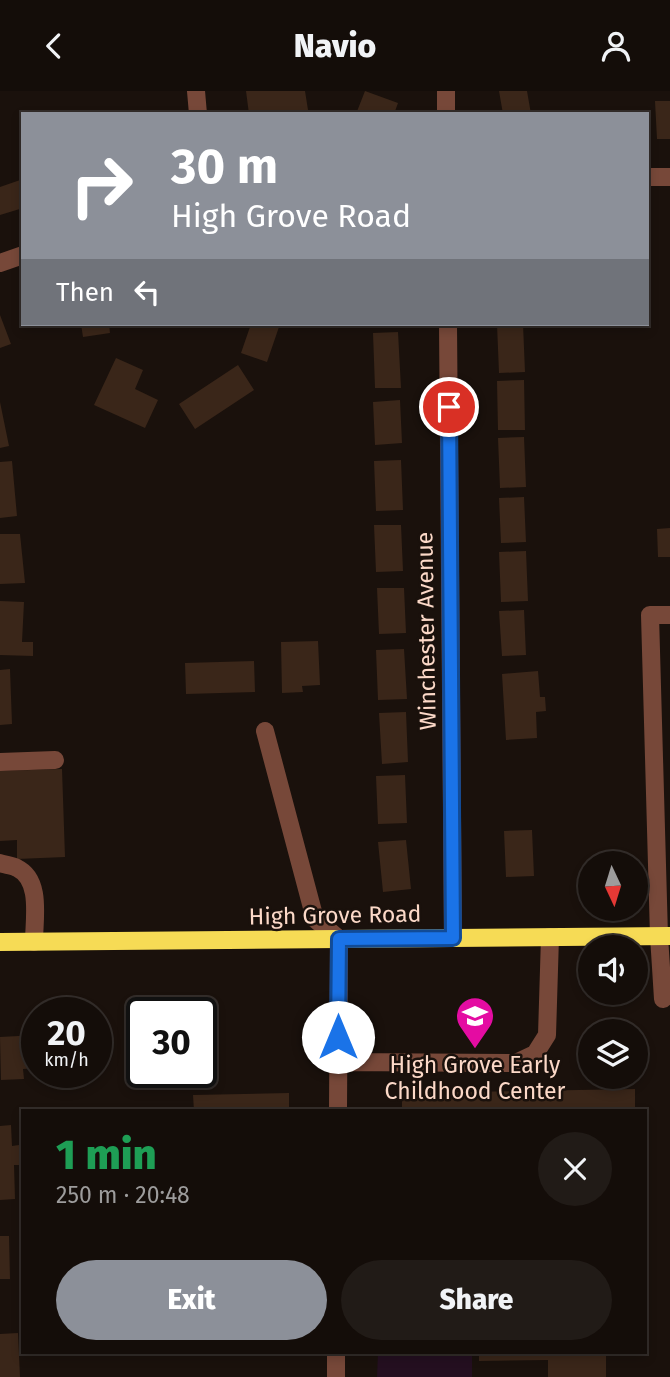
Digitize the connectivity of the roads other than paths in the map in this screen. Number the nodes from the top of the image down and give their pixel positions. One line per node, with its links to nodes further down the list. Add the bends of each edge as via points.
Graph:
1 (196, 91): 3 (street)
2 (446, 91): 4 (street)
3 (198, 112)
4 (446, 112)
5 (649, 177): 6 (street)
6 (670, 177)
7 (21, 256): 8 (street)
8 (0, 263)
9 (448, 326): 17 (street, Winchester Avenue)
10 (670, 615): 15 (street, via 650,615)
11 (265, 731): 18 (street, via 315,919)
12 (55, 760): 13 (street)
13 (0, 762)
14 (0, 863): 20 (street, via 29,877 34,892)
15 (664, 936): 16 (main road, High Grove Road); 21 (street)
16 (550, 937): 17 (main road, High Grove Road); 22 (street, via 547,1035 536,1054 516,1063)
17 (453, 938): 18 (main road, High Grove Road)
18 (339, 939): 20 (main road, High Grove Road); 22 (street)
19 (0, 942): 20 (main road, High Grove Road)
20 (34, 942)
21 (663, 999)
22 (338, 1062): 23 (street)
23 (338, 1109)
24 (336, 1354): 25 (street)
25 (336, 1377)

